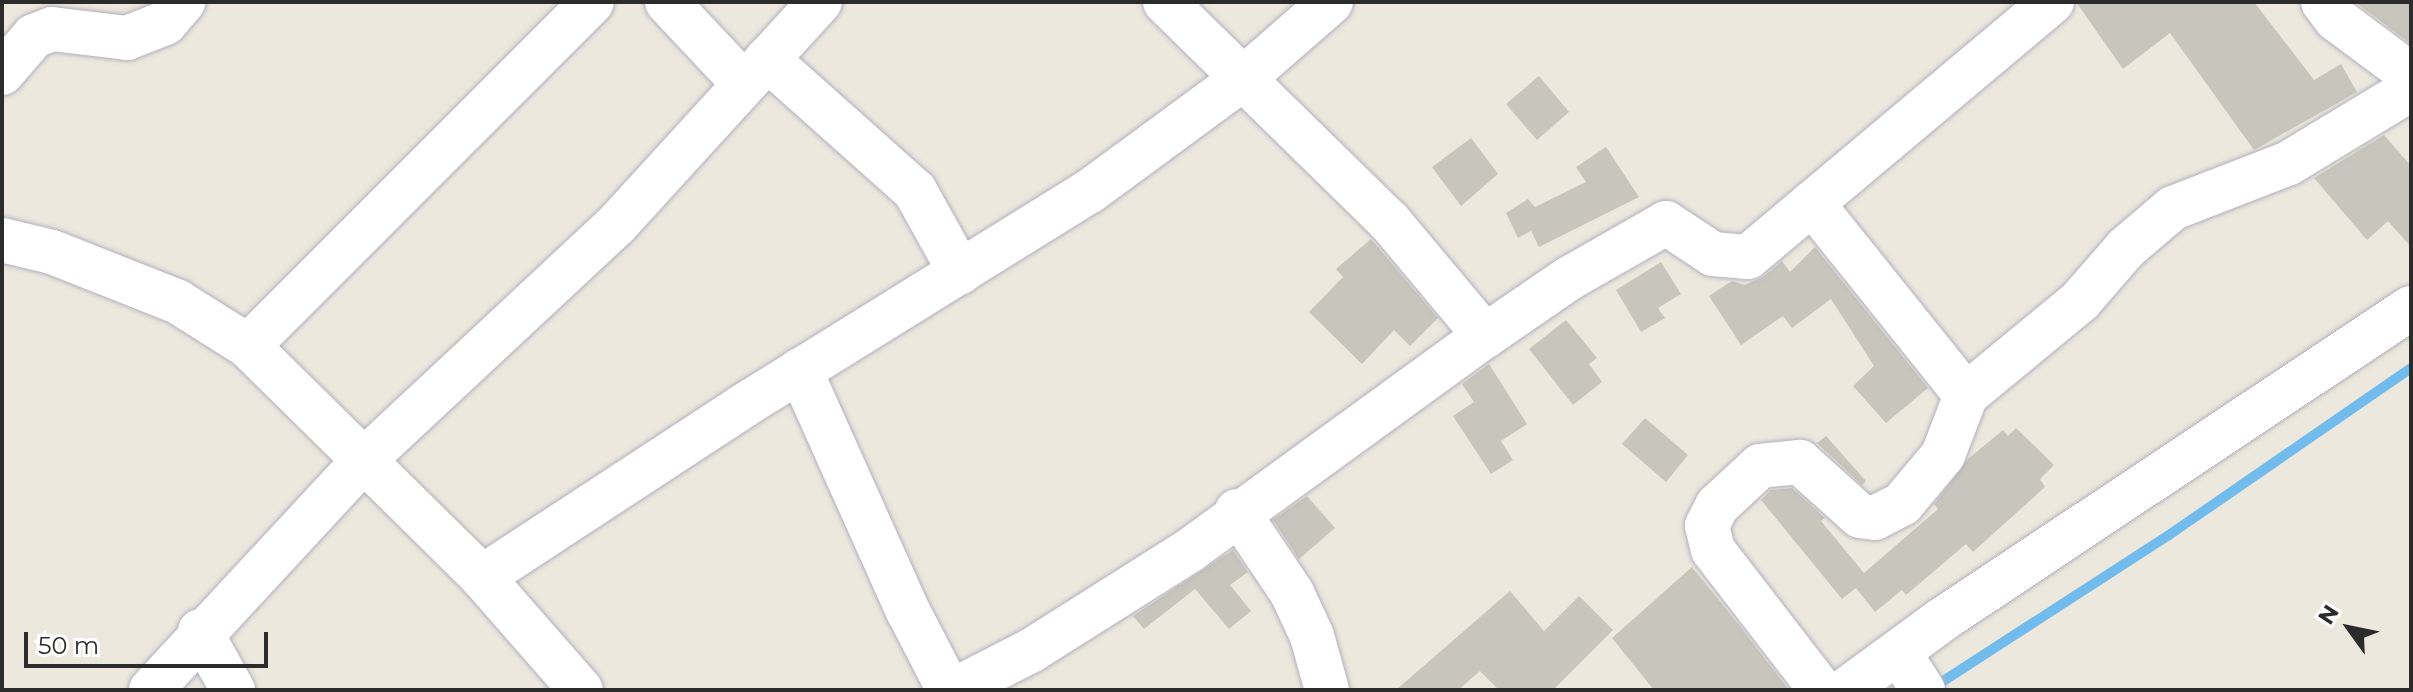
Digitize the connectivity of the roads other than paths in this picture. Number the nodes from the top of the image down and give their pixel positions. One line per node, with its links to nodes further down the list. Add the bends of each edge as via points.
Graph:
1 (183, 2): 10 (street, via 165,23 127,38 52,29 34,36 13,54)
2 (592, 2): 19 (street)
3 (667, 2): 9 (street)
4 (820, 2): 9 (street)
5 (1165, 2): 12 (street)
6 (1331, 2): 12 (street)
7 (2052, 2): 14 (street)
8 (2323, 2): 11 (street, via 2336,19)
9 (755, 71): 16 (street, via 915,191); 22 (street, via 617,224)
10 (2, 73)
11 (2411, 75)
12 (1245, 77): 16 (street, via 1090,191); 18 (street, via 1389,221)
13 (2411, 89): 21 (street, via 2289,163 2173,208 2126,248 2080,301)
14 (1812, 203): 18 (street, via 1748,257 1713,254 1666,223 1568,279); 21 (street)
15 (2, 240): 19 (street, via 52,252 178,302)
16 (960, 272): 20 (street)
17 (2411, 308): 26 (street)
18 (1485, 336): 23 (street)
19 (248, 346): 22 (street)
20 (800, 370): 24 (street); 30 (street, via 908,611)
21 (1966, 395): 32 (street, via 1943,455 1902,504 1875,518 1860,516 1800,462 1760,466 1717,506 1707,526 1713,550)
22 (364, 460): 24 (street); 25 (street)
23 (1237, 511): 30 (street, via 1190,550 1045,642); 31 (street, via 1292,593 1312,636)
24 (482, 577): 29 (street)
25 (200, 631): 27 (street); 28 (street)
26 (1911, 672): 33 (street)
27 (151, 690)
28 (233, 690)
29 (581, 690)
30 (952, 690)
31 (1327, 690)
32 (1821, 690)
33 (1846, 690)

